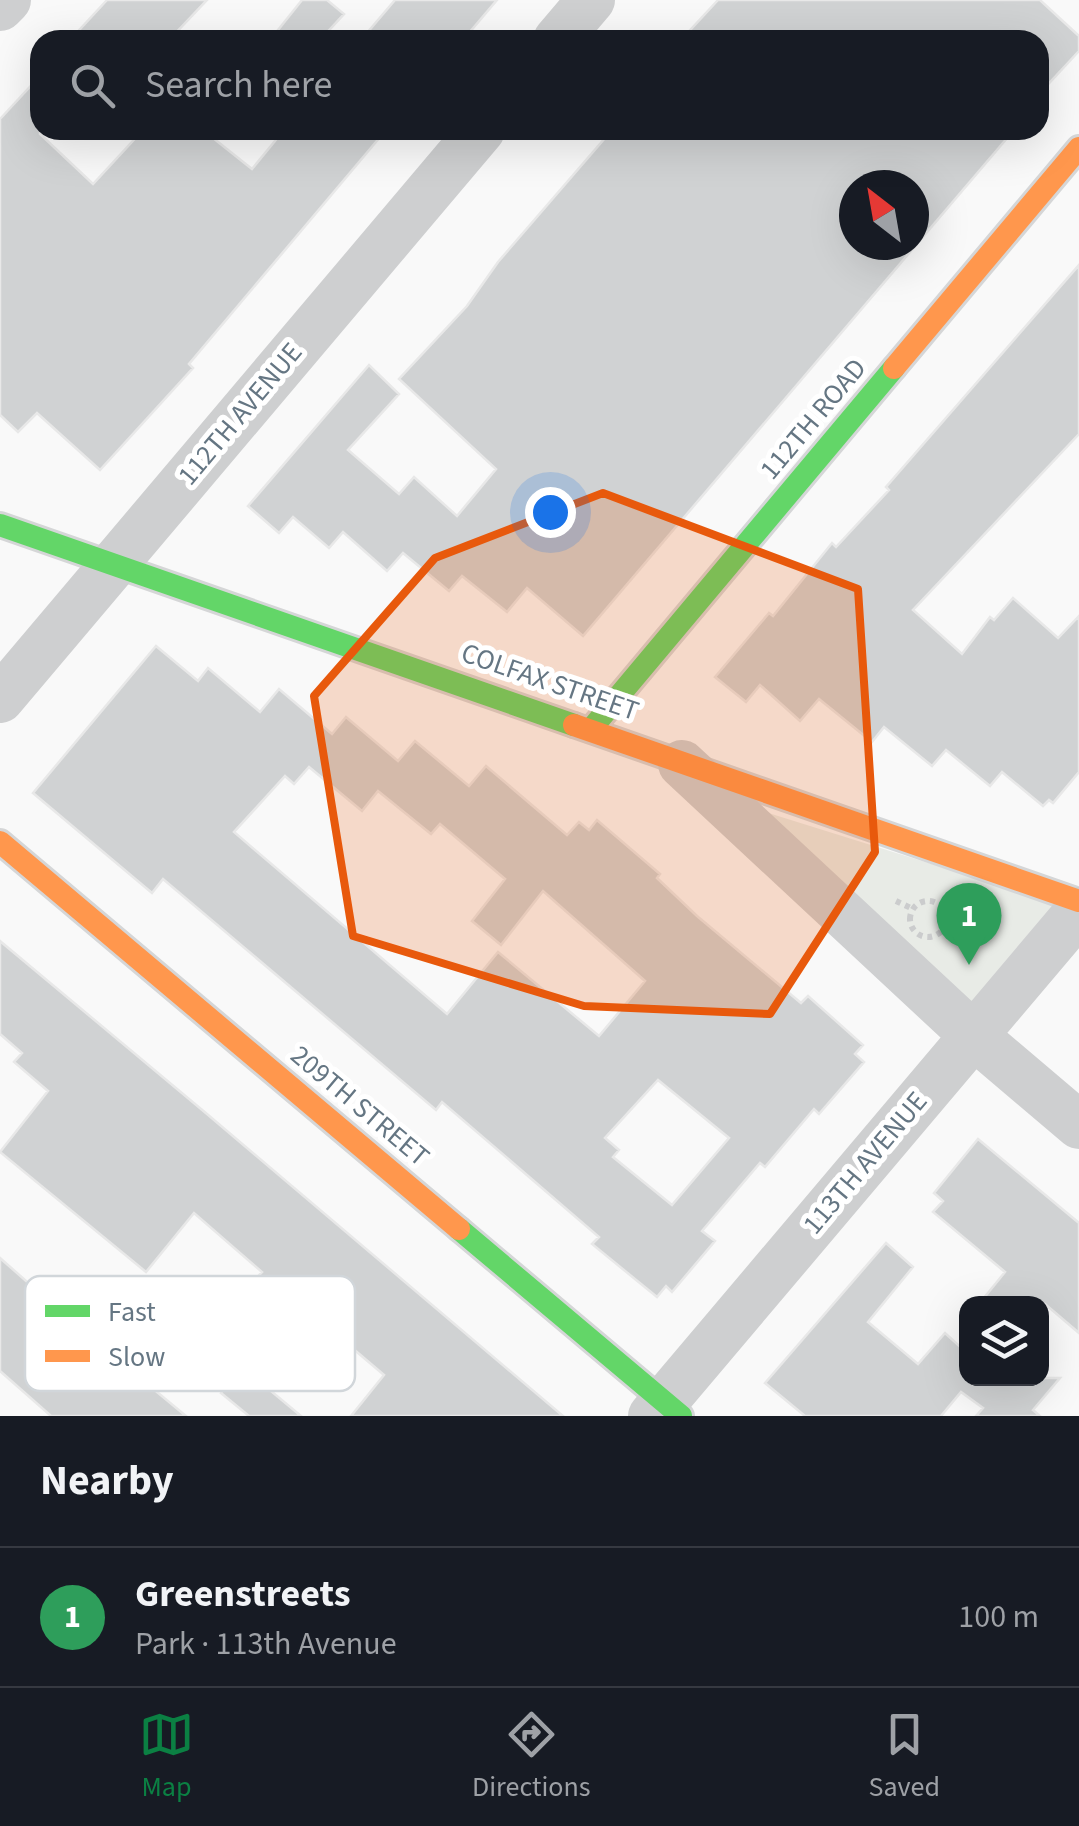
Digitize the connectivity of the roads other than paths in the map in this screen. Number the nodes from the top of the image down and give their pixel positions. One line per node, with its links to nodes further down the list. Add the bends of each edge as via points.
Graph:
1 (7, 0): 3 (street)
2 (591, 0): 4 (street)
3 (0, 7)
4 (566, 30)
5 (473, 140): 8 (street, 112TH AVENUE)
6 (1079, 148): 10 (street, 112TH ROAD)
7 (0, 524): 8 (street, COLFAX STREET)
8 (115, 562): 9 (street, 112TH AVENUE); 10 (street, COLFAX STREET)
9 (0, 699)
10 (592, 728): 11 (street, COLFAX STREET)
11 (676, 759): 13 (street, COLFAX STREET); 15 (street)
12 (0, 842): 17 (street, 209TH STREET)
13 (1079, 901)
14 (1079, 910): 15 (street, 113TH AVENUE)
15 (973, 1035): 16 (street); 17 (street, 113TH AVENUE)
16 (1079, 1124)
17 (665, 1411)

